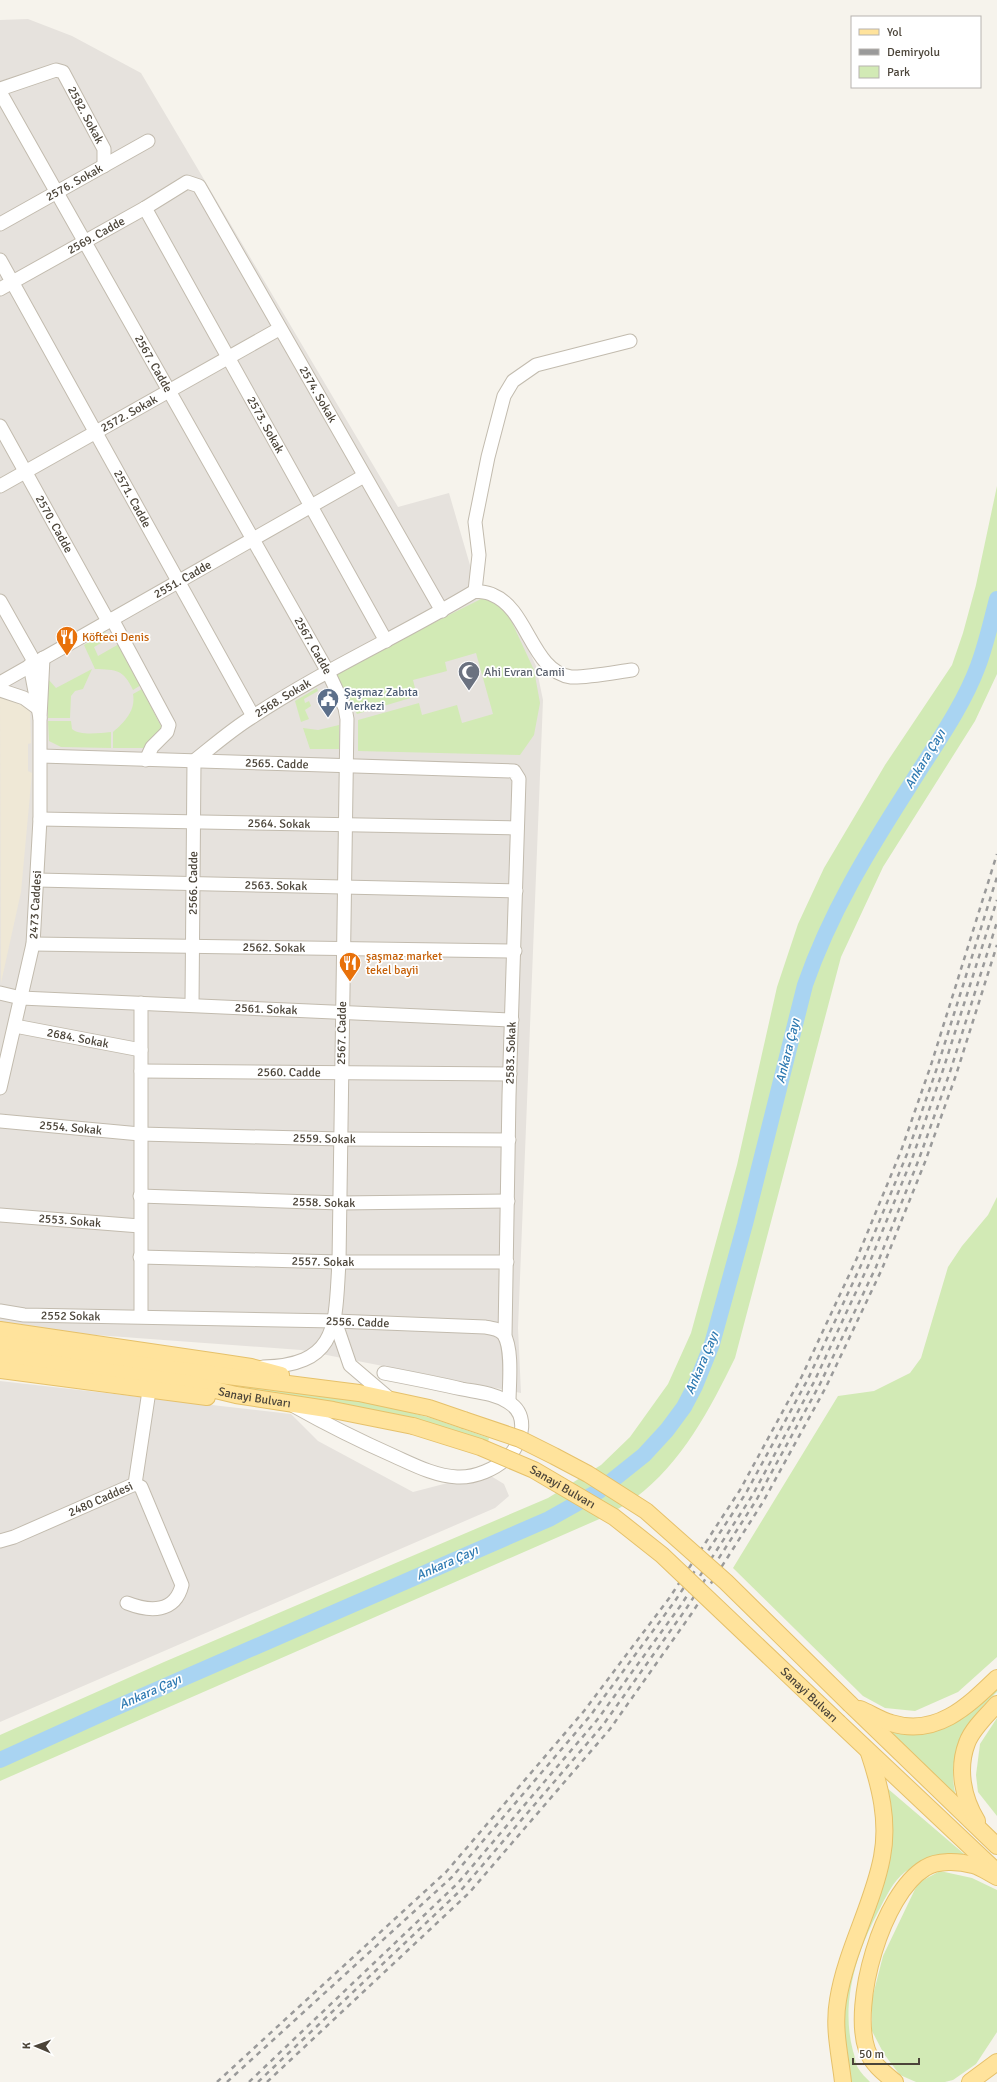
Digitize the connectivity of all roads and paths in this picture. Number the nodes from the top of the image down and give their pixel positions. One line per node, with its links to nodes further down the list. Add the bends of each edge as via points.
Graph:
1 (0, 91): 3 (street, 2582. Sokak, via 56,70 63,72 104,149); 5 (street, 2567. Cadde)
2 (148, 141): 3 (street, 2576. Sokak)
3 (104, 166): 5 (street, 2576. Sokak)
4 (190, 182): 6 (street, 2569. Cadde); 12 (street, 2574. Sokak, via 199,186)
5 (56, 192): 7 (street, 2576. Sokak); 8 (street, 2567. Cadde)
6 (145, 208): 8 (street, 2569. Cadde); 14 (street, 2573. Sokak)
7 (0, 224)
8 (85, 242): 10 (street, 2569. Cadde); 15 (street, 2567. Cadde)
9 (0, 260): 10 (street, 2571. Cadde)
10 (12, 282): 11 (street, 2569. Cadde); 17 (street, 2571. Cadde)
11 (0, 288)
12 (279, 328): 14 (street, 2572. Sokak); 19 (street, 2574. Sokak)
13 (630, 341): 24 (street, via 536,365 513,381 504,396 475,522 479,555)
14 (228, 357): 15 (street, 2572. Sokak); 21 (street, 2573. Sokak)
15 (169, 391): 17 (street, 2572. Sokak); 22 (street, 2567. Cadde)
16 (0, 426): 18 (street, 2570. Cadde)
17 (96, 432): 18 (street, 2572. Sokak); 23 (street, 2571. Cadde)
18 (26, 472): 20 (street, 2572. Sokak); 27 (street, 2570. Cadde)
19 (364, 476): 21 (street, 2551. Cadde); 26 (street, 2574. Sokak)
20 (0, 486)
21 (311, 506): 22 (street, 2551. Cadde); 28 (street, 2573. Sokak)
22 (253, 539): 23 (street, 2551. Cadde); 31 (street, 2567. Cadde)
23 (178, 582): 27 (street, 2551. Cadde); 35 (street, 2571. Cadde)
24 (475, 591): 26 (street, 2568. Sokak); 30 (street, via 494,595 514,611 539,654 556,671 571,677)
25 (0, 601): 29 (street)
26 (442, 611): 28 (street, 2568. Sokak)
27 (110, 620): 29 (street, 2551. Cadde); 37 (street, 2570. Cadde, via 169,725 167,732 152,747)
28 (386, 641): 31 (street, 2568. Sokak)
29 (36, 662): 32 (street, 2551. Cadde); 34 (street, 2473 Caddesi)
30 (632, 670)
31 (328, 672): 35 (street, 2568. Sokak); 39 (street, 2567. Cadde, via 345,708)
32 (0, 683)
33 (0, 690): 34 (street, via 24,698)
34 (39, 713): 36 (street, 2473 Caddesi)
35 (253, 716): 38 (street, 2568. Sokak)
36 (41, 756): 37 (street, 2565. Cadde); 41 (street, 2473 Caddesi)
37 (146, 760): 38 (street, 2565. Cadde)
38 (194, 761): 39 (street, 2565. Cadde); 42 (street, 2566. Cadde)
39 (346, 766): 40 (street, 2565. Cadde); 43 (street, 2567. Cadde)
40 (514, 771): 44 (street, 2583. Sokak, via 518,779)
41 (40, 819): 42 (street, 2564. Sokak); 45 (street, 2473 Caddesi)
42 (193, 822): 43 (street, 2564. Sokak); 46 (street, 2566. Cadde)
43 (345, 825): 44 (street, 2564. Sokak); 47 (street, 2567. Cadde)
44 (517, 828): 48 (street, 2583. Sokak)
45 (37, 880): 46 (street, 2563. Sokak); 49 (street, 2473 Caddesi)
46 (193, 884): 47 (street, 2563. Sokak); 50 (street, 2566. Cadde)
47 (344, 887): 48 (street, 2563. Sokak); 51 (street, 2567. Cadde)
48 (516, 891): 52 (street, 2583. Sokak)
49 (33, 944): 50 (street, 2562. Sokak); 54 (street, 2473 Caddesi)
50 (192, 946): 51 (street, 2562. Sokak); 56 (street, 2566. Cadde)
51 (343, 949): 52 (street, 2562. Sokak); 57 (street, 2567. Cadde)
52 (515, 951): 58 (street, 2583. Sokak)
53 (0, 993): 54 (street, 2561. Sokak)
54 (21, 998): 55 (street, 2561. Sokak); 59 (street, 2473 Caddesi)
55 (141, 1003): 56 (street, 2561. Sokak); 60 (street)
56 (192, 1005): 57 (street, 2561. Sokak)
57 (342, 1012): 58 (street, 2561. Sokak); 62 (street, 2567. Cadde)
58 (512, 1020): 63 (street, 2583. Sokak)
59 (15, 1026): 60 (street, 2684. Sokak); 64 (street, 2473 Caddesi)
60 (141, 1050): 61 (street)
61 (141, 1071): 62 (street, 2560. Cadde); 66 (street)
62 (342, 1073): 63 (street, 2560. Cadde); 67 (street, 2567. Cadde)
63 (510, 1074): 68 (street, 2583. Sokak)
64 (0, 1088)
65 (0, 1121): 66 (street, 2554. Sokak)
66 (140, 1134): 67 (street, 2559. Sokak); 69 (street)
67 (341, 1139): 68 (street, 2559. Sokak); 71 (street, 2567. Cadde)
68 (509, 1140): 70 (street, 2583. Sokak)
69 (140, 1196): 71 (street, 2558. Sokak); 73 (street)
70 (508, 1201): 71 (street, 2558. Sokak); 76 (street, 2583. Sokak)
71 (340, 1202): 75 (street, 2567. Cadde)
72 (0, 1215): 73 (street, 2553. Sokak)
73 (140, 1226): 74 (street)
74 (140, 1258): 75 (street, 2557. Sokak); 78 (street)
75 (339, 1262): 76 (street, 2557. Sokak); 79 (street, 2567. Cadde)
76 (507, 1262): 81 (street, 2583. Sokak)
77 (0, 1311): 78 (street, 2552 Sokak, via 24,1315)
78 (141, 1316): 79 (street, 2556. Cadde)
79 (335, 1321): 81 (street, 2556. Cadde, via 485,1327 501,1331); 83 (street, via 324,1343 313,1355 279,1367); 88 (street, via 350,1365)
80 (1, 1334): 83 (main road); 85 (main road, Sanayi Bulvarı)
81 (505, 1336): 89 (street, via 509,1358)
82 (1, 1366): 86 (main road); 87 (main road, Sanayi Bulvarı, via 186,1383)
83 (251, 1367): 85 (main road, via 292,1378)
84 (384, 1373): 89 (street, via 487,1394)
85 (306, 1388): 88 (main road, Sanayi Bulvarı, via 358,1393)
86 (149, 1391): 87 (main road, via 215,1397); 91 (street, 2480 Caddesi)
87 (236, 1395): 90 (main road, Sanayi Bulvarı)
88 (391, 1400): 95 (main road, Sanayi Bulvarı, bridge, via 428,1408 520,1439 588,1474 646,1511 726,1582)
89 (509, 1402): 90 (street, via 520,1414 523,1425 512,1453 489,1470 470,1477 433,1472 408,1462 320,1421)
90 (291, 1404): 97 (main road, Sanayi Bulvarı, bridge, via 413,1426 480,1447 534,1470 614,1517 667,1560)
91 (135, 1484): 92 (street, 2480 Caddesi); 93 (street, via 141,1487 182,1584 178,1598 169,1606 149,1608)
92 (0, 1541)
93 (127, 1603)
94 (997, 1678): 95 (main road, via 966,1708 935,1724 912,1727 891,1723)
95 (850, 1704): 98 (main road, Sanayi Bulvarı)
96 (997, 1704): 98 (main road, via 983,1718 967,1742 962,1764 968,1806)
97 (869, 1752): 99 (main road, Sanayi Bulvarı); 102 (main road, via 884,1807 884,1836 882,1857 847,1960 837,2001 836,2036)
98 (992, 1841)
99 (997, 1872)
100 (997, 1877): 103 (main road, via 973,1864 951,1862 926,1867 901,1891 885,1922 870,1963 862,2008 863,2027 868,2051 880,2070)
101 (997, 2062): 104 (main road); 105 (main road)
102 (843, 2082)
103 (895, 2082)
104 (970, 2082)
105 (983, 2082)

